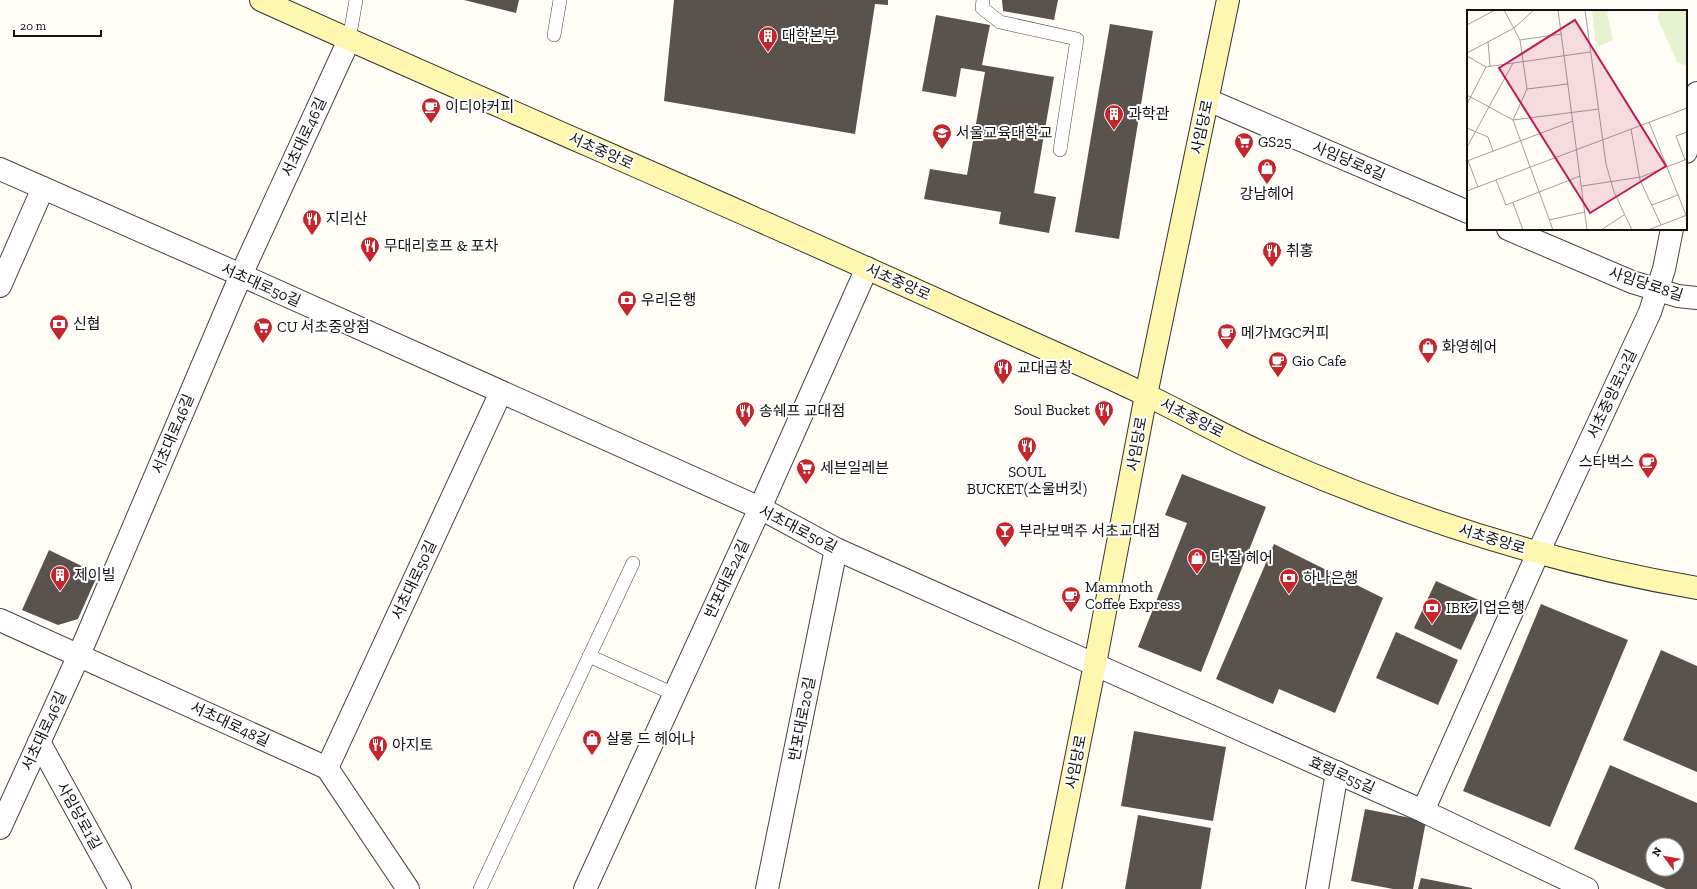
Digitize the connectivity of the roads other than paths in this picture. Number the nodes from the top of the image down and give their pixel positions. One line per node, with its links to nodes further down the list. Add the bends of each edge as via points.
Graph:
1 (261, 0): 7 (main road, 서초중앙로)
2 (356, 0): 7 (lane)
3 (560, 0): 6 (lane)
4 (983, 0): 11 (lane, via 982,8 1000,22 1077,39)
5 (1228, 0): 9 (main road, 사임당로)
6 (554, 35)
7 (349, 40): 17 (main road, 서초중앙로); 18 (street, 서초대로46길)
8 (1697, 92): 10 (street)
9 (1208, 100): 14 (street, 사임당로8길); 23 (main road, 사임당로)
10 (1687, 147)
11 (1060, 150)
12 (0, 169): 13 (street, 서초대로50길)
13 (43, 188): 18 (street, 서초대로50길); 19 (street)
14 (1467, 212)
15 (1510, 230): 20 (street, 사임당로8길, via 1632,282)
16 (1672, 230): 20 (street, 서초중앙로12길)
17 (867, 268): 23 (main road, 서초중앙로); 24 (street, 반포대로24길)
18 (241, 275): 22 (street, 서초대로50길); 30 (street, 서초대로46길)
19 (0, 286)
20 (1657, 290): 21 (street, 사임당로8길); 26 (street, 서초중앙로12길, via 1650,312)
21 (1697, 298)
22 (501, 392): 24 (street, 서초대로50길); 35 (street, 서초대로50길)
23 (1146, 395): 26 (main road, 서초중앙로, via 1258,451 1371,498 1478,536); 32 (main road, 사임당로)
24 (760, 508): 25 (street, 서초대로50길); 33 (street, 반포대로24길)
25 (836, 549): 32 (street, 서초대로50길); 43 (street, 반포대로20길)
26 (1538, 553): 28 (main road, 서초중앙로, via 1646,579); 37 (street, 서초중앙로)
27 (633, 563): 31 (lane)
28 (1697, 588)
29 (0, 620): 30 (street, 서초대로48길)
30 (80, 655): 34 (street, 서초대로46길); 35 (street, 서초대로48길)
31 (589, 656): 33 (lane); 41 (lane)
32 (1095, 664): 36 (street, 효령로55길); 44 (main road, 사임당로)
33 (674, 694): 42 (street, 반포대로24길)
34 (38, 742): 38 (street, 서초대로46길); 39 (street, 사임당로1길)
35 (326, 768): 40 (street)
36 (1337, 772): 37 (street, 효령로55길); 45 (street)
37 (1423, 811): 46 (street, 효령로55길)
38 (0, 828)
39 (120, 889)
40 (408, 889)
41 (480, 889)
42 (585, 889)
43 (768, 889)
44 (1050, 889)
45 (1317, 889)
46 (1588, 889)

